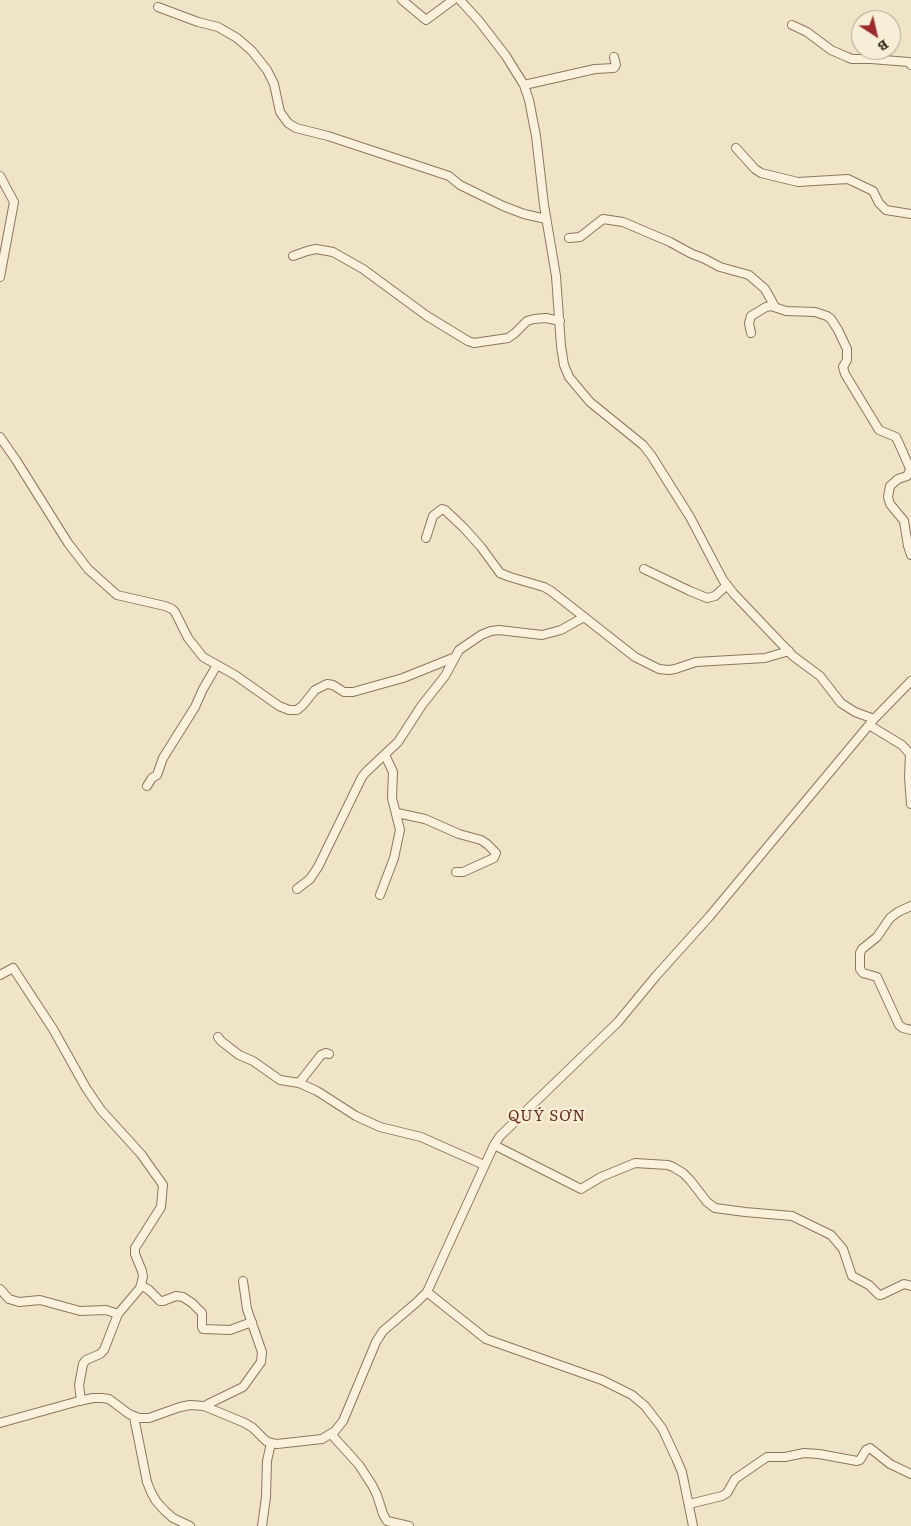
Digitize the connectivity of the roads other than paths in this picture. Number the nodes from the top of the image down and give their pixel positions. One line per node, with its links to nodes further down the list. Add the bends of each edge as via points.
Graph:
1 (402, 0): 2 (street, via 426,20)
2 (453, 0)
3 (460, 0): 8 (street, via 506,56)
4 (158, 7): 12 (street, via 218,27 252,51 268,70 280,112 296,128 449,176 460,185 503,206)
5 (792, 24): 7 (street, via 831,50 852,59 909,62)
6 (614, 57): 8 (street, via 614,68 595,69)
7 (911, 65)
8 (524, 85): 12 (street, via 536,136)
9 (736, 148): 11 (street, via 761,173 798,182 848,178 873,191 886,210)
10 (0, 176): 15 (street, via 14,202)
11 (911, 214)
12 (546, 220): 17 (street)
13 (569, 238): 16 (street, via 580,237 603,219 623,222 720,267 749,275 766,289)
14 (293, 256): 17 (street, via 316,249 333,252 427,316 474,343 508,338 534,318)
15 (0, 277)
16 (775, 307): 18 (street, via 766,307 751,316); 20 (street, via 786,311 815,312 831,319 847,350 845,374 879,430 896,437 909,466)
17 (560, 321): 24 (street, via 564,364 574,384 651,455)
18 (751, 333)
19 (0, 437): 28 (street, via 68,544 88,568 117,595 174,610 194,648)
20 (909, 476): 22 (street, via 893,482 888,497 904,521)
21 (426, 538): 25 (street, via 432,516 445,510 475,540 500,573 544,587)
22 (911, 555)
23 (644, 569): 24 (street, via 706,598 712,598)
24 (727, 585): 26 (street)
25 (584, 617): 26 (street, via 635,657 659,669 675,669 696,662 765,658); 27 (street, via 547,634 487,632 464,645)
26 (789, 652): 30 (street, via 820,676 841,703)
27 (454, 658): 28 (street, via 403,678 353,692 344,692 330,684 323,685 300,708 293,710 279,706); 31 (street, via 441,682)
28 (217, 666): 32 (street, via 163,758 157,774)
29 (911, 681): 30 (street)
30 (872, 722): 33 (street, via 910,754); 44 (street, via 618,1022)
31 (385, 755): 34 (street, via 394,772 392,798); 36 (street, via 362,777 316,872)
32 (147, 786)
33 (911, 804)
34 (397, 814): 35 (street, via 425,819 481,840 496,853 494,858); 37 (street, via 400,830)
35 (456, 872)
36 (297, 889)
37 (380, 895)
38 (911, 906): 40 (street, via 890,918 860,953 862,973 876,977 899,1025)
39 (0, 975): 47 (street, via 13,968 101,1110 141,1154 163,1185 161,1207 135,1248 143,1276)
40 (911, 1030)
41 (218, 1037): 43 (street, via 239,1056 253,1061 280,1080)
42 (329, 1054): 43 (street, via 321,1055)
43 (299, 1083): 45 (street, via 356,1116 421,1137)
44 (494, 1145): 45 (street); 48 (street, via 581,1189 630,1165 668,1165 683,1173 715,1208 792,1216 830,1235 843,1249 852,1276 879,1295 904,1284)
45 (484, 1165): 50 (street)
46 (243, 1281): 52 (street)
47 (141, 1285): 51 (street); 52 (street, via 160,1301 176,1296 192,1303 202,1313 203,1328 222,1331)
48 (911, 1286)
49 (0, 1290): 51 (street, via 9,1299 19,1302 40,1300 80,1311 106,1310)
50 (426, 1292): 57 (street, via 383,1331 343,1421); 60 (street, via 486,1339 602,1380 645,1406 671,1446 682,1472)
51 (118, 1314): 53 (street, via 104,1350 83,1364 79,1385)
52 (252, 1322): 54 (street, via 262,1352 261,1362 243,1387 208,1404)
53 (81, 1401): 55 (street, via 109,1399); 56 (street)
54 (211, 1409): 55 (street, via 190,1405 149,1418); 58 (street, via 253,1428)
55 (134, 1417): 61 (street, via 146,1482 151,1492 173,1518)
56 (0, 1423)
57 (331, 1434): 58 (street, via 322,1439); 63 (street, via 372,1485 387,1521)
58 (271, 1443): 62 (street)
59 (911, 1474): 60 (street, via 890,1464 870,1448 857,1461 804,1453 767,1457 735,1479 727,1493)
60 (689, 1504): 64 (street)
61 (190, 1526)
62 (262, 1526)
63 (409, 1526)
64 (693, 1526)

